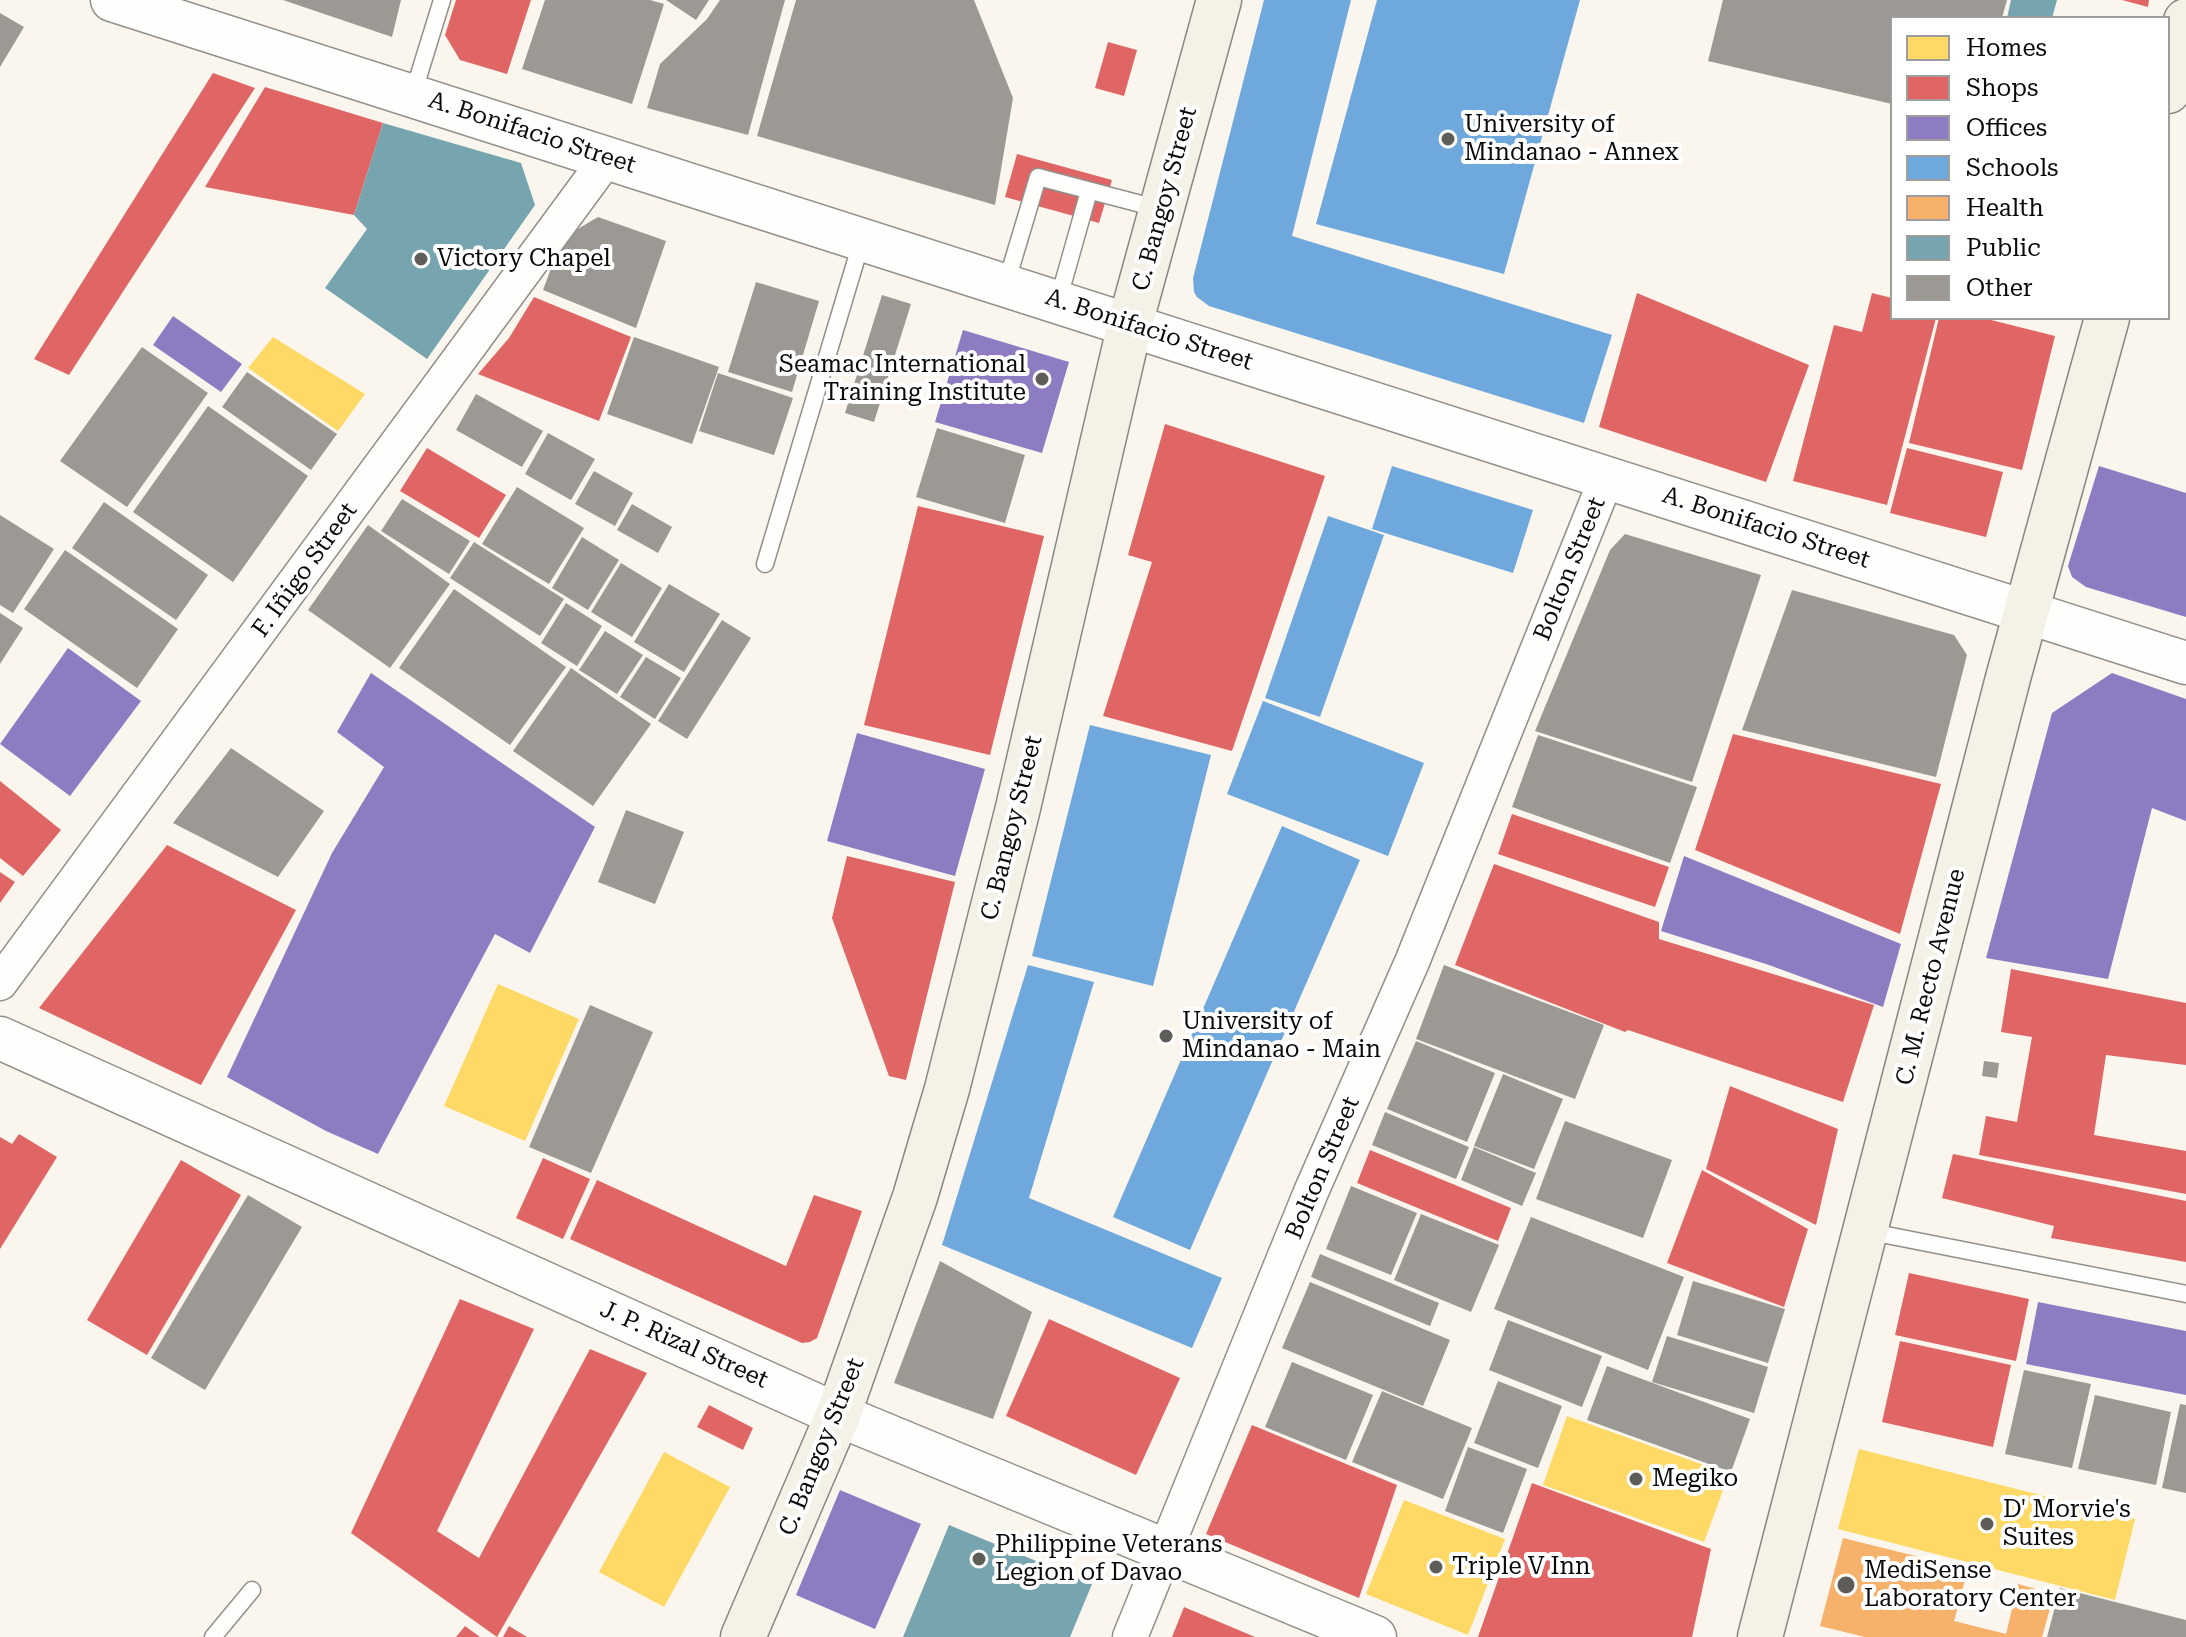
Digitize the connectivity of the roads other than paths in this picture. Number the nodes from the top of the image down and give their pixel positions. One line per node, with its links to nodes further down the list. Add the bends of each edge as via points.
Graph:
1 (112, 0): 6 (street, A. Bonifacio Street)
2 (442, 0): 6 (lane)
3 (1219, 0): 9 (main road, C. Bangoy Street)
4 (2186, 21): 5 (main road)
5 (2170, 83)
6 (413, 95): 7 (street, A. Bonifacio Street)
7 (608, 157): 10 (street, A. Bonifacio Street); 19 (street, F. Iñigo Street)
8 (1089, 191): 9 (lane); 11 (lane, via 1038,177); 12 (lane)
9 (1162, 209): 14 (main road, C. Bangoy Street)
10 (863, 239): 11 (street, A. Bonifacio Street); 16 (lane)
11 (1006, 284): 12 (street, A. Bonifacio Street)
12 (1058, 301): 14 (street, A. Bonifacio Street)
13 (2106, 320): 17 (main road, C. M. Recto Avenue)
14 (1130, 324): 15 (street, A. Bonifacio Street); 23 (main road, C. Bangoy Street, via 947,1089)
15 (1607, 477): 17 (street, A. Bonifacio Street); 24 (street, Bolton Street, via 1412,962 1311,1192)
16 (765, 564)
17 (2026, 611): 18 (street, A. Bonifacio Street); 21 (main road, C. M. Recto Avenue)
18 (2186, 663)
19 (0, 983)
20 (0, 1038): 23 (street, J. P. Rizal Street)
21 (1866, 1231): 22 (lane); 30 (main road, C. M. Recto Avenue)
22 (2186, 1294)
23 (838, 1415): 24 (street, J. P. Rizal Street); 27 (main road, C. Bangoy Street)
24 (1166, 1550): 28 (street, Bolton Street); 29 (street, J. P. Rizal Street)
25 (252, 1590): 26 (lane)
26 (213, 1637)
27 (743, 1637)
28 (1130, 1637)
29 (1375, 1637)
30 (1760, 1637)

